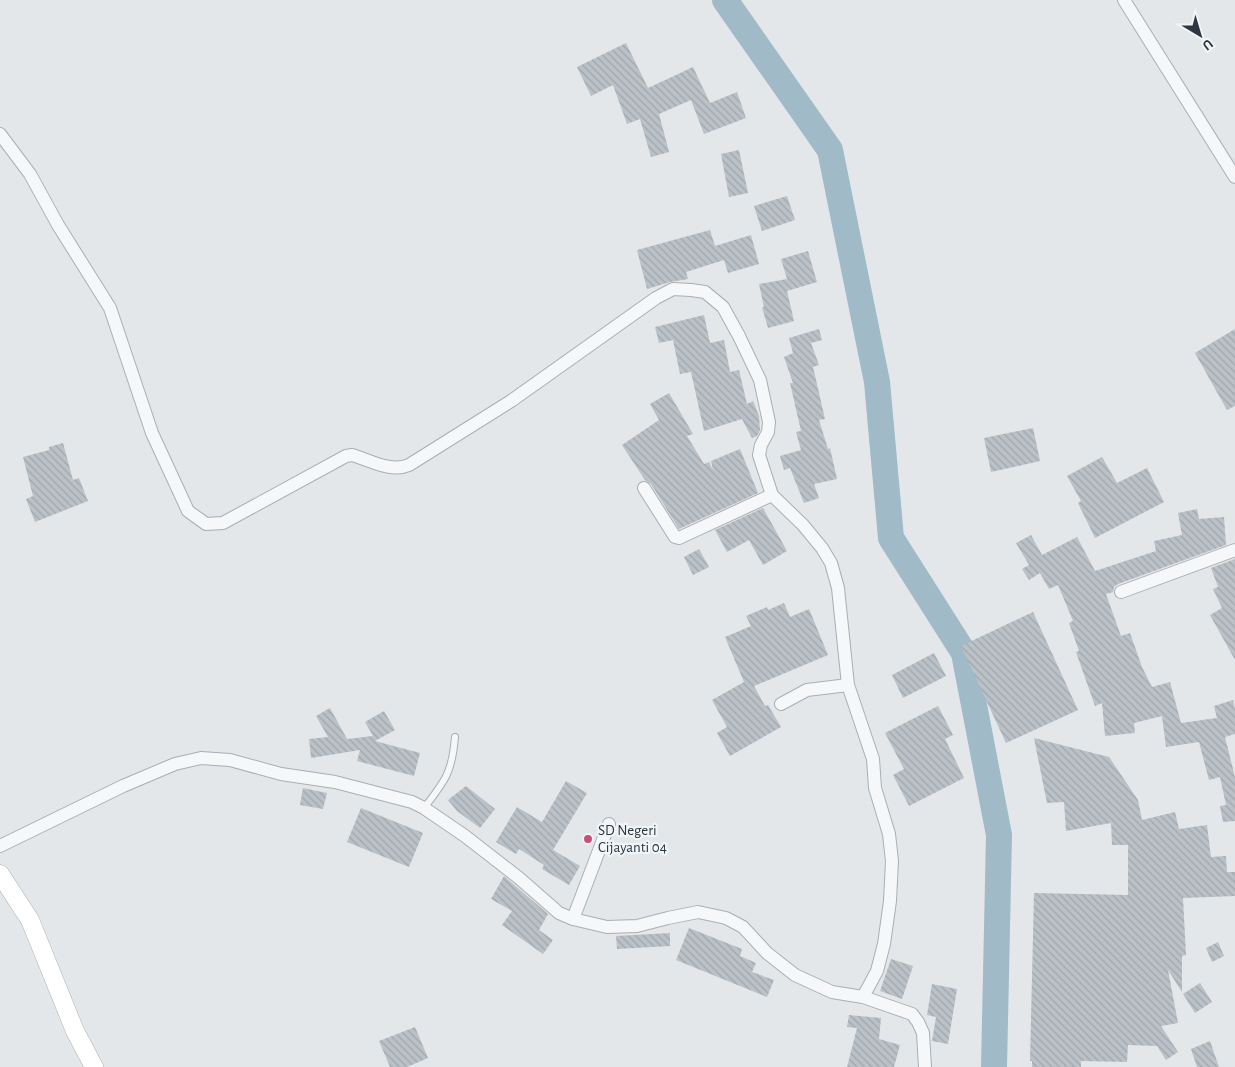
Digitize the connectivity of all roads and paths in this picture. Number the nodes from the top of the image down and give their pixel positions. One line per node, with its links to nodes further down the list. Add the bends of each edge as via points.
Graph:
1 (1124, 0): 3 (street)
2 (0, 134): 5 (street, via 30,174 110,308 152,434 188,511 206,524 223,523 346,456 393,468 409,465 511,401 673,289 705,292 723,306 740,336 760,380 769,422 759,455)
3 (1235, 177)
4 (644, 488): 5 (street, via 675,537 679,538)
5 (772, 495): 8 (street, via 803,525 832,563 838,588)
6 (1235, 550): 7 (street)
7 (1121, 592)
8 (848, 685): 9 (street, via 807,690); 16 (street, via 873,759 875,788 889,834 892,861 884,944 876,971)
9 (780, 704)
10 (455, 737): 11 (lane, via 453,759 444,781)
11 (424, 808): 13 (street, via 335,782 281,774 230,760 201,758 175,764 123,786); 15 (street, via 525,883 558,913)
12 (609, 824): 15 (street)
13 (0, 846)
14 (0, 874): 17 (main road, via 30,920 75,1031)
15 (573, 920): 16 (street, via 608,927 637,926 698,912 726,918 743,927 767,953 795,975 832,992)
16 (863, 997): 18 (street, via 912,1014 923,1034)
17 (94, 1067)
18 (925, 1067)

